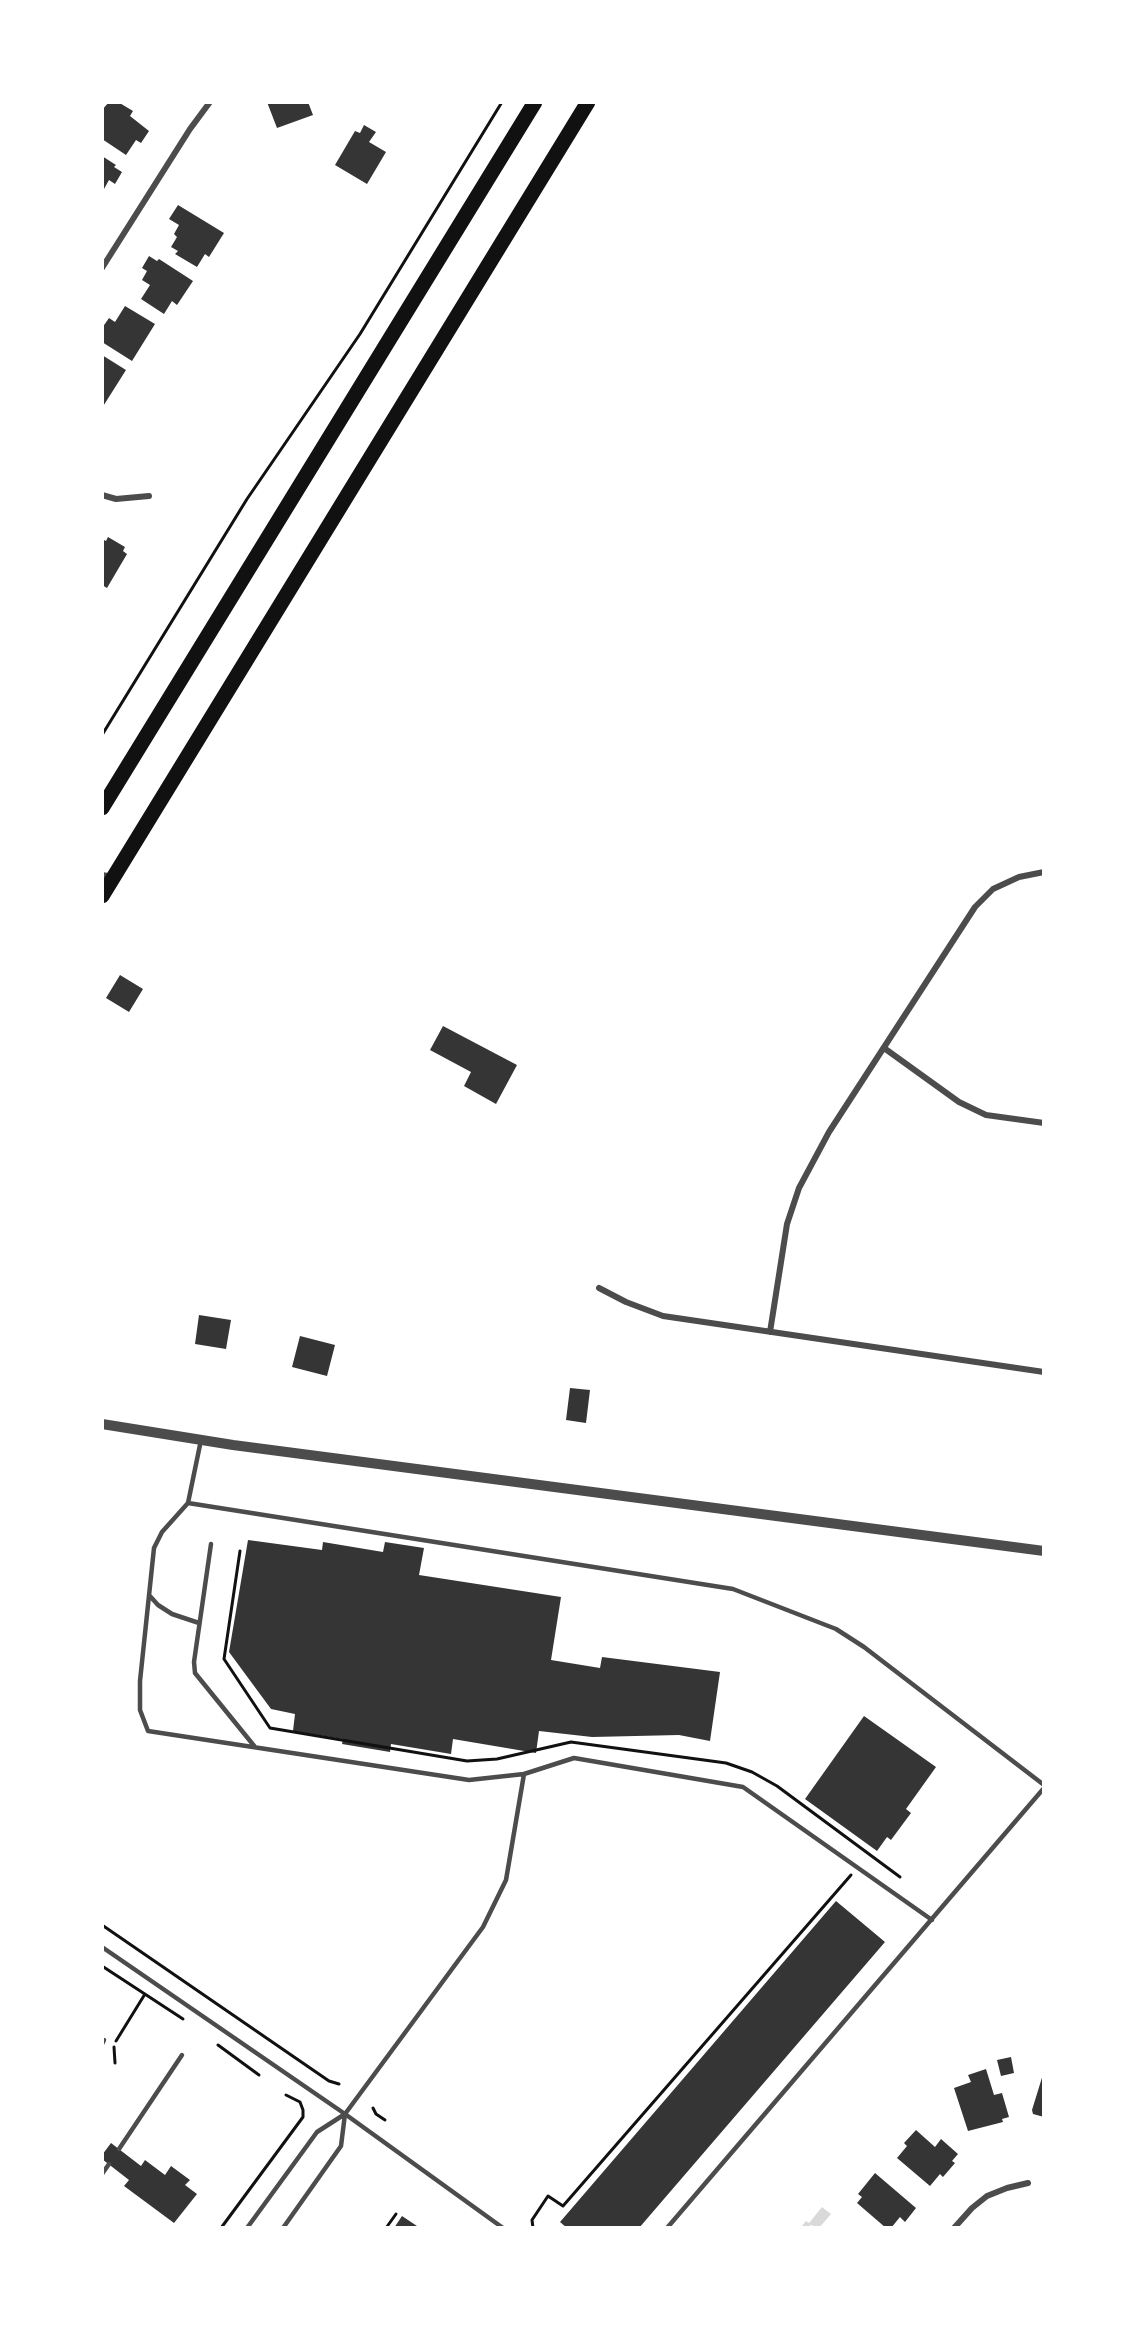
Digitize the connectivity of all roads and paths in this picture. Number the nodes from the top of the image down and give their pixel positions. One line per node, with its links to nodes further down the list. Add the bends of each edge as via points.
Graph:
1 (210, 102): 5 (street)
2 (501, 102): 8 (path, via 360,334 247,499)
3 (535, 102): 9 (highway)
4 (588, 102): 11 (highway)
5 (102, 268)
6 (102, 495): 7 (street, via 116,499)
7 (149, 496)
8 (102, 735)
9 (102, 808)
10 (1044, 872): 13 (street, via 1019,877 993,889 975,907)
11 (108, 876): 12 (highway)
12 (102, 896)
13 (884, 1048): 14 (street, via 960,1102 986,1114); 16 (street, via 829,1132 799,1188 788,1224)
14 (1044, 1122)
15 (599, 1288): 16 (street, via 663,1316)
16 (770, 1332): 17 (street)
17 (1044, 1372)
18 (102, 1424): 19 (street)
19 (201, 1440): 20 (lane); 23 (street)
20 (188, 1503): 24 (lane, via 162,1532 154,1548); 28 (lane, via 733,1589 836,1629)
21 (211, 1544): 25 (lane)
22 (240, 1551): 29 (path, via 224,1659 270,1728 467,1761 497,1759 571,1742 726,1763 777,1786)
23 (1044, 1551)
24 (149, 1595): 25 (lane, via 172,1614); 26 (lane, via 140,1681 140,1710 148,1731)
25 (199, 1623): 26 (lane, via 195,1673)
26 (255, 1747): 27 (lane, via 470,1780)
27 (524, 1774): 30 (lane, via 574,1758 743,1787); 45 (lane, via 510,1863 483,1927)
28 (1044, 1787): 32 (lane)
29 (870, 1853): 30 (path); 31 (path)
30 (858, 1868): 32 (lane); 57 (path, via 562,2206 548,2196 532,2220)
31 (900, 1877)
32 (932, 1920): 58 (lane)
33 (102, 1925): 42 (path, via 329,2081)
34 (102, 1947): 45 (lane)
35 (102, 1966): 36 (path)
36 (146, 1995): 37 (path); 40 (path, via 116,2040)
37 (183, 2019)
38 (218, 2045): 41 (path)
39 (182, 2055): 47 (lane)
40 (115, 2063)
41 (259, 2074)
42 (339, 2084)
43 (286, 2095): 52 (path, via 300,2102 303,2117)
44 (373, 2108): 46 (path)
45 (345, 2114): 53 (lane, via 317,2132); 54 (lane, via 341,2146); 56 (lane)
46 (385, 2120)
47 (119, 2149)
48 (109, 2164): 49 (lane)
49 (102, 2174)
50 (1028, 2183): 59 (street, via 987,2196)
51 (396, 2214): 55 (path)
52 (220, 2228)
53 (247, 2228)
54 (284, 2228)
55 (386, 2228)
56 (503, 2228)
57 (533, 2228)
58 (667, 2228)
59 (954, 2228)

